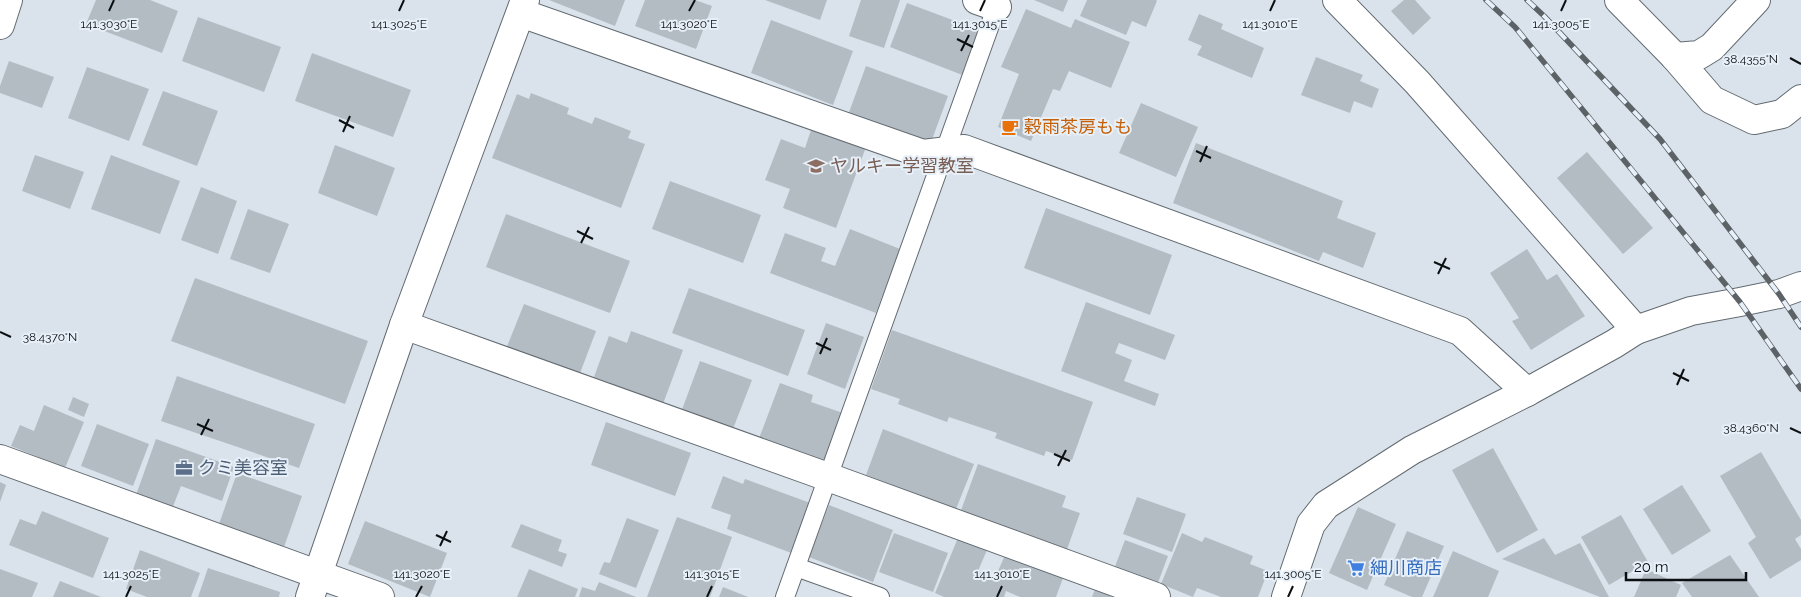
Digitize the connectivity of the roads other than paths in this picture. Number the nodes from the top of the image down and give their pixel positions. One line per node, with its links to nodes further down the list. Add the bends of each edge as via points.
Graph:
1 (8, 0): 7 (street)
2 (1337, 0): 13 (street, via 1417,82)
3 (1619, 0): 8 (street)
4 (1756, 0): 8 (street, via 1712,47 1700,55)
5 (991, 2): 10 (lane)
6 (523, 7): 10 (street, via 922,154); 12 (street)
7 (0, 25)
8 (1675, 57): 9 (street, via 1712,100 1754,120 1782,114)
9 (1801, 99)
10 (945, 152): 14 (street, via 964,149 1460,331); 16 (lane)
11 (1801, 286): 13 (street, via 1779,294 1691,311)
12 (404, 325): 16 (street); 18 (street)
13 (1636, 330): 14 (street)
14 (1527, 392): 23 (street, via 1412,450 1326,505 1311,524)
15 (0, 459): 18 (street)
16 (828, 477): 17 (lane); 22 (street)
17 (796, 567): 20 (lane); 21 (lane)
18 (314, 586): 19 (street)
19 (380, 597)
20 (785, 597)
21 (880, 597)
22 (1156, 597)
23 (1286, 597)

